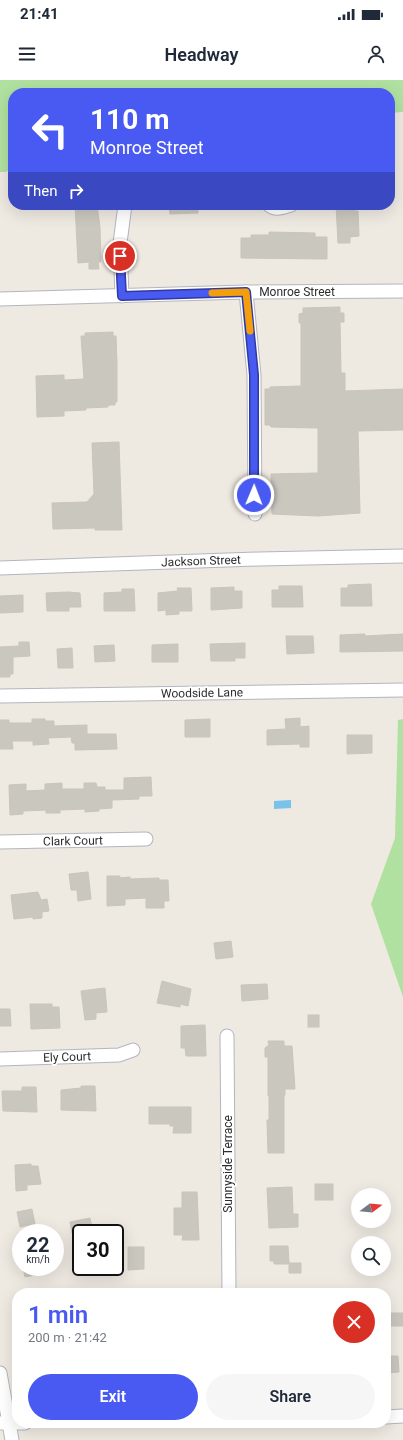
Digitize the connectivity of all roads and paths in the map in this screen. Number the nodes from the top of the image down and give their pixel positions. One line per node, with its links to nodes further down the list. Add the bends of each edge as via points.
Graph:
1 (124, 210): 4 (street, via 120,243)
2 (403, 291): 3 (street, Monroe Street)
3 (246, 292): 4 (street, Monroe Street); 6 (street, via 254,375)
4 (122, 296): 5 (street, Monroe Street)
5 (0, 299)
6 (255, 514)
7 (403, 556): 8 (street, Jackson Street)
8 (0, 568)
9 (403, 690): 10 (street, Woodside Lane)
10 (0, 696)
11 (146, 839): 12 (street, Clark Court)
12 (0, 842)
13 (227, 1036): 16 (street, Sunnyside Terrace)
14 (133, 1050): 15 (street, Ely Court, via 119,1055)
15 (0, 1059)
16 (229, 1288)
17 (0, 1374): 20 (street)
18 (403, 1416): 19 (street)
19 (391, 1417)
20 (5, 1423): 21 (street)
21 (12, 1440)

